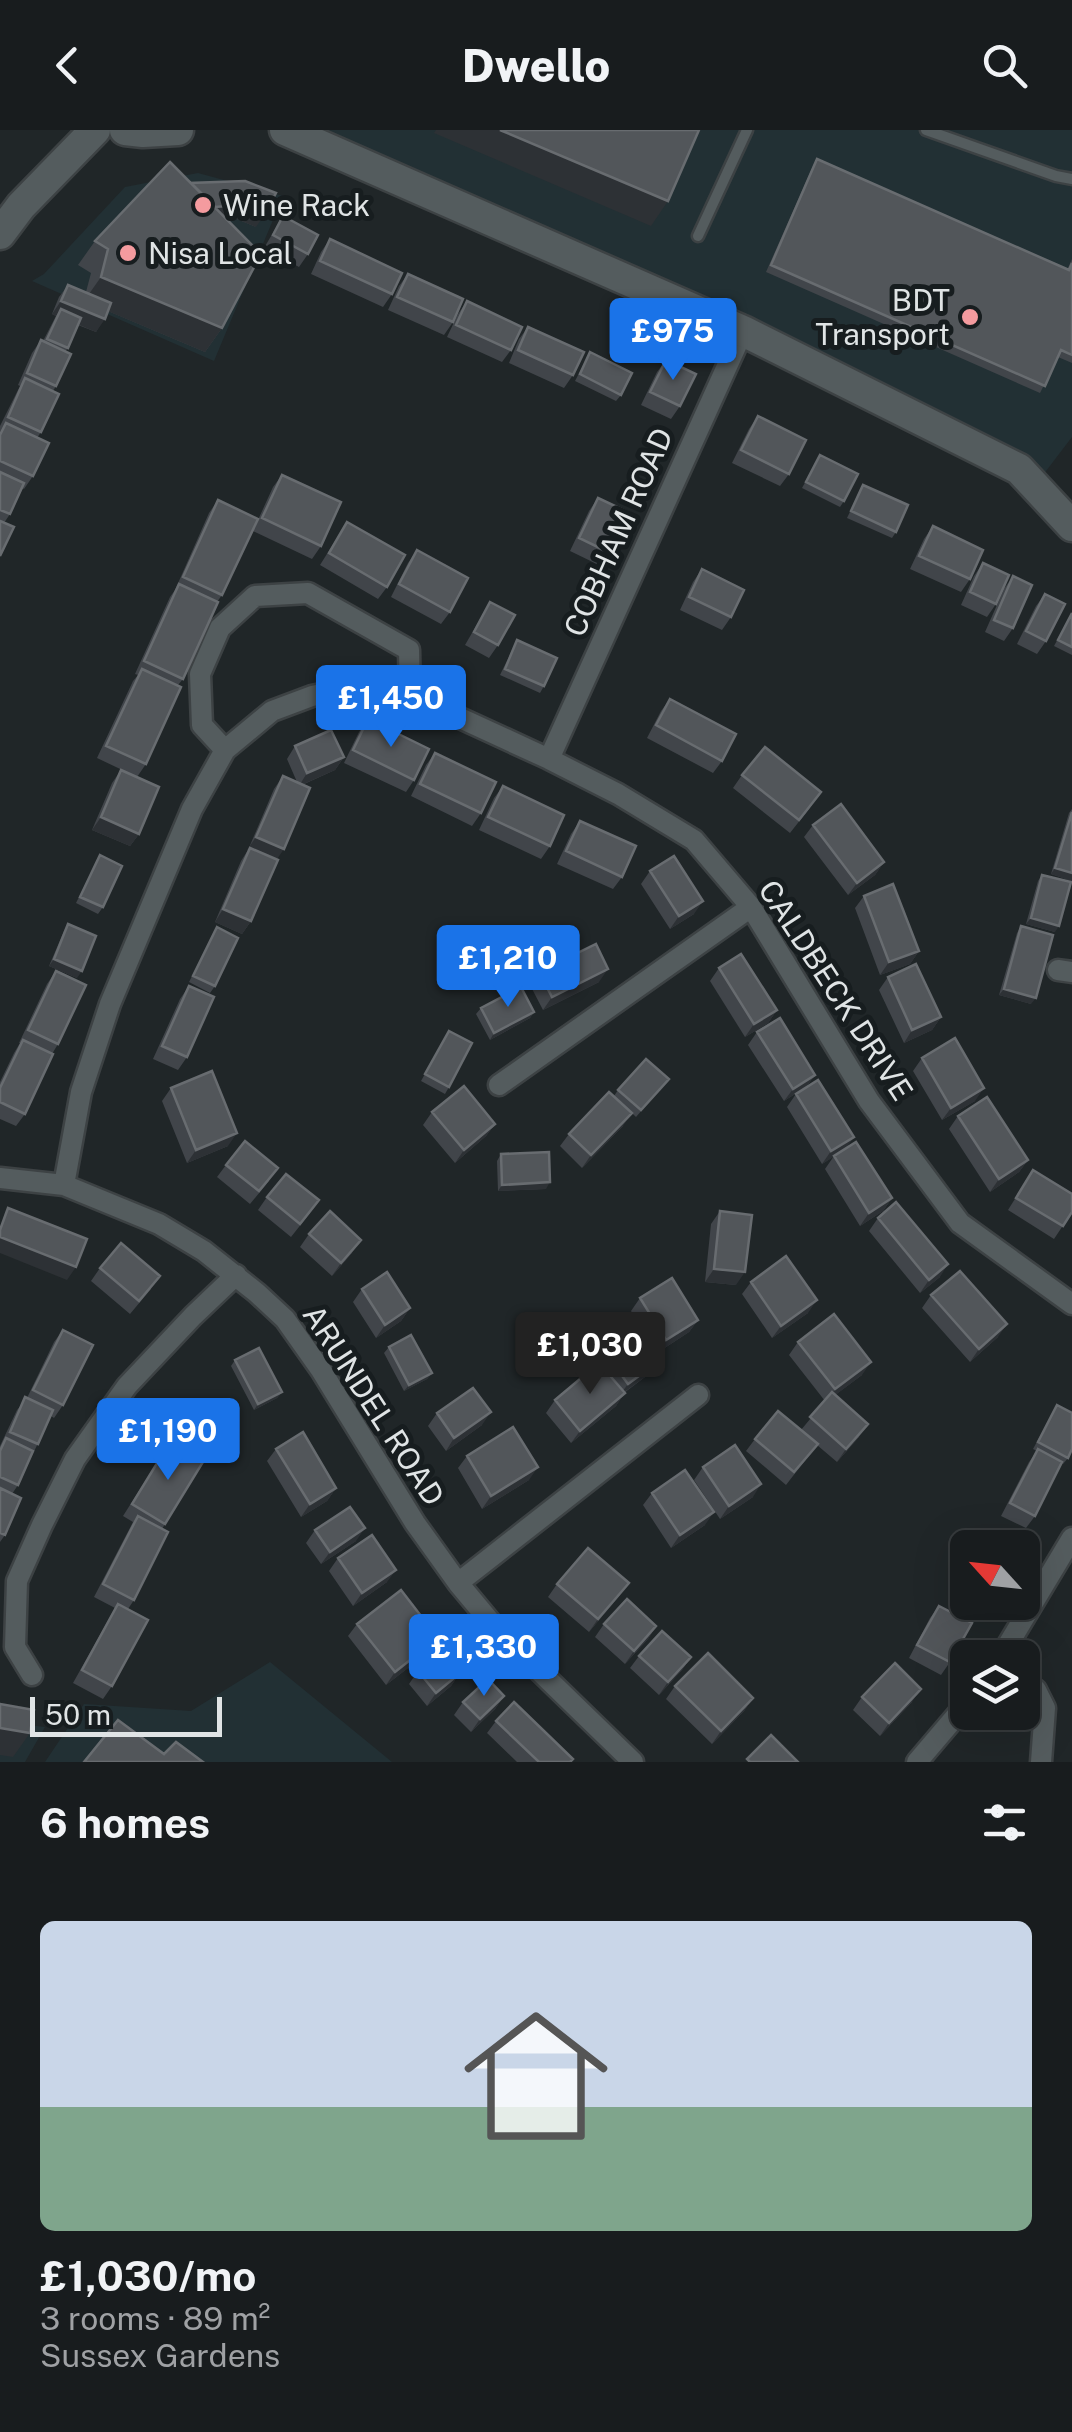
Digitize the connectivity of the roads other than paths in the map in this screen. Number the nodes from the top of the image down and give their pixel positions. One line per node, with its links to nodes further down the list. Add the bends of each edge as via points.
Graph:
1 (94, 130): 8 (street)
2 (126, 130): 3 (street)
3 (178, 130)
4 (285, 130): 10 (street)
5 (747, 130): 9 (lane)
6 (926, 130): 7 (lane)
7 (1072, 179)
8 (1, 229)
9 (698, 236)
10 (743, 331): 11 (street, via 1019,470); 14 (street, COBHAM ROAD)
11 (1070, 518)
12 (410, 695): 13 (street, CALDBECK DRIVE, via 358,686 312,696 272,711); 13 (street, via 409,650 308,593 255,596 220,628 200,674 202,725); 14 (street, CALDBECK DRIVE)
13 (225, 750): 18 (street, CALDBECK DRIVE, via 192,809 110,1004 81,1092)
14 (549, 758): 15 (street, CALDBECK DRIVE, via 694,840)
15 (751, 906): 16 (street); 20 (street, CALDBECK DRIVE, via 869,1102 960,1224)
16 (498, 1085)
17 (0, 1178): 18 (street, ARUNDEL ROAD)
18 (64, 1185): 19 (street, ARUNDEL ROAD, via 159,1224)
19 (236, 1276): 23 (street, ARUNDEL ROAD, via 285,1320); 25 (street, via 127,1386 75,1459 17,1581 15,1647)
20 (1072, 1304)
21 (698, 1396): 23 (street)
22 (1072, 1538): 24 (street)
23 (458, 1583): 28 (street, ARUNDEL ROAD)
24 (1011, 1640)
25 (32, 1675)
26 (1040, 1698): 30 (street)
27 (950, 1723): 29 (street)
28 (633, 1762)
29 (917, 1762)
30 (1041, 1762)

